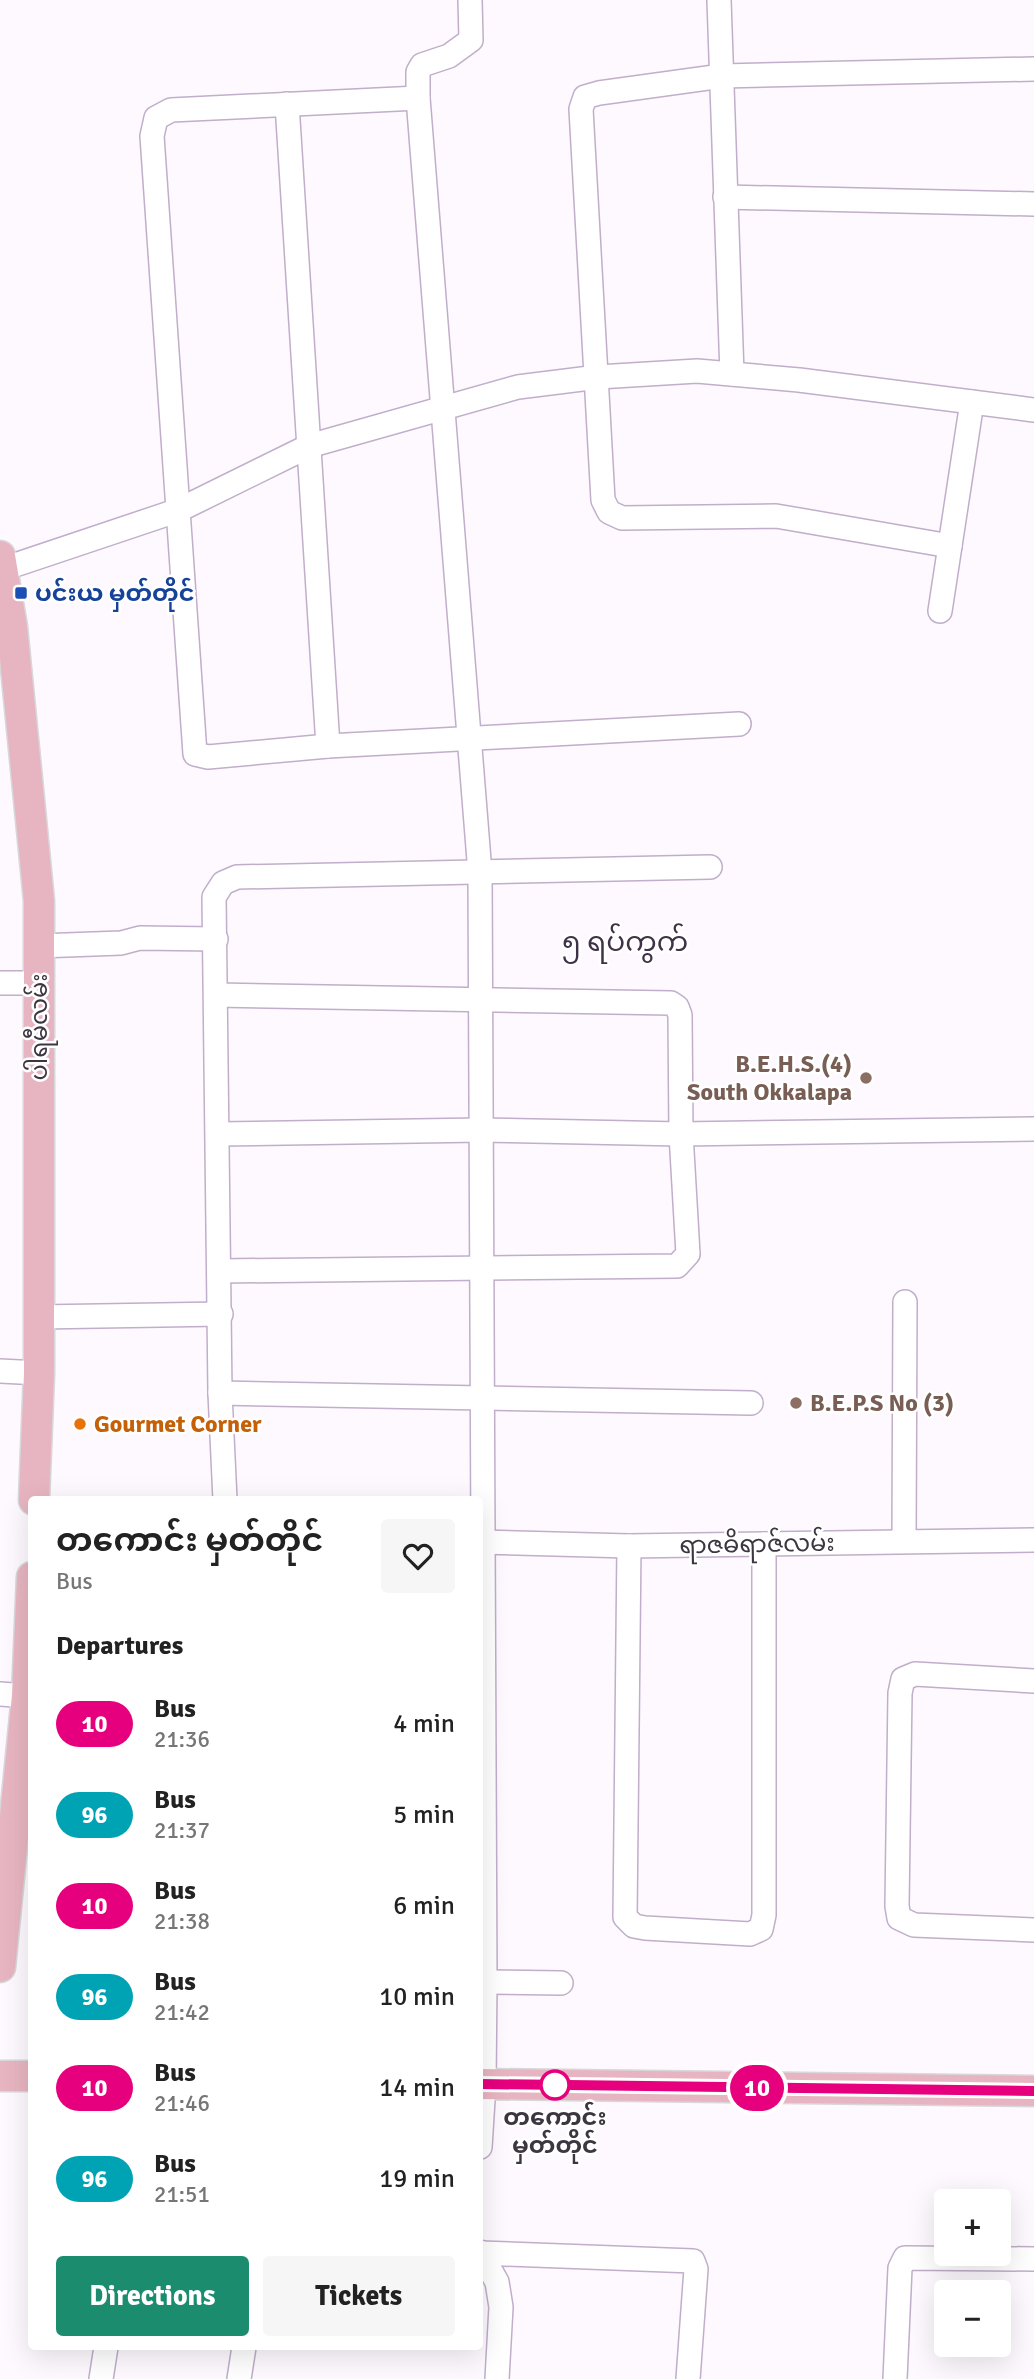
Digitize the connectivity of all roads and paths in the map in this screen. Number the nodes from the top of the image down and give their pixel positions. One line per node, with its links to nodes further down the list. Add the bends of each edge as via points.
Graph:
1 (470, 0): 5 (street, via 471,40 449,57 422,65)
2 (719, 0): 4 (street)
3 (1034, 69): 4 (street)
4 (722, 76): 7 (street); 10 (street, via 584,97 580,109)
5 (418, 98): 6 (street); 12 (street)
6 (287, 104): 14 (street); 15 (street, via 171,110 156,118 152,136)
7 (725, 197): 8 (street); 9 (street)
8 (1034, 205)
9 (732, 374): 10 (street, via 697,371); 11 (street)
10 (598, 377): 12 (street, via 518,387); 16 (street, via 603,500 609,512 622,518 776,516)
11 (972, 402): 13 (street); 16 (street)
12 (443, 406): 14 (street); 21 (street)
13 (1034, 411)
14 (309, 446): 15 (street); 22 (street)
15 (179, 510): 17 (street); 22 (street, via 195,754 208,757)
16 (950, 546): 18 (street)
17 (1, 562): 19 (main road, ပါရမီလမ်း)
18 (940, 611)
19 (6, 627): 26 (main road, ပါရမီလမ်း, via 39,894)
20 (739, 724): 21 (street)
21 (469, 738): 22 (street); 24 (street)
22 (328, 746)
23 (710, 867): 24 (street)
24 (480, 873): 25 (street, via 237,877 223,883 214,897); 30 (street)
25 (216, 939): 26 (street, via 140,938); 29 (street)
26 (39, 946): 28 (main road, ပါရမီလမ်း)
27 (0, 983): 28 (street)
28 (40, 983): 39 (main road, ပါရမီလမ်း)
29 (216, 995): 30 (street); 33 (street)
30 (481, 998): 32 (street); 34 (street, via 671,1003 677,1007)
31 (1034, 1129): 34 (street)
32 (481, 1130): 33 (street); 34 (street); 36 (street)
33 (219, 1134): 35 (street)
34 (681, 1134): 36 (street, via 688,1254 683,1264)
35 (221, 1271): 36 (street); 38 (street)
36 (482, 1271): 43 (street)
37 (905, 1302): 48 (street)
38 (221, 1314): 39 (street); 42 (street)
39 (39, 1317): 41 (main road, ပါရမီလမ်း)
40 (0, 1371): 41 (street)
41 (39, 1373): 45 (main road, ပါရမီလမ်း)
42 (220, 1393): 43 (street); 46 (street)
43 (484, 1399): 44 (street); 47 (street)
44 (751, 1404)
45 (34, 1496)
46 (225, 1496)
47 (483, 1496)
48 (904, 1541): 49 (street, ရာဇဓိရာဇ်လမ်း); 51 (street, ရာဇဓိရာဇ်လမ်း)
49 (1034, 1541)
50 (483, 1543): 52 (street, ရာဇဓိရာဇ်လမ်း)
51 (764, 1544): 52 (street, ရာဇဓိရာဇ်လမ်း); 52 (street, via 764,1915 761,1929 750,1934 645,1928 634,1926 625,1917)
52 (629, 1546)
53 (28, 1603): 55 (main road)
54 (1034, 1681): 56 (street, via 915,1674 902,1679 897,1906 899,1918 914,1925)
55 (14, 1695): 58 (main road)
56 (1034, 1930)
57 (483, 1937): 59 (street)
58 (0, 1967)
59 (485, 1982): 60 (street); 61 (street)
60 (561, 1983)
61 (483, 2050)
62 (0, 2076): 63 (main road)
63 (28, 2076)
64 (483, 2084): 65 (main road)
65 (1034, 2091)
66 (483, 2252): 74 (street, via 693,2261)
67 (483, 2257): 73 (street, via 497,2282 501,2307)
68 (1034, 2259): 75 (street, via 905,2258 900,2268)
69 (106, 2350): 71 (street)
70 (244, 2350): 72 (street)
71 (101, 2379)
72 (239, 2379)
73 (497, 2379)
74 (688, 2379)
75 (895, 2379)

